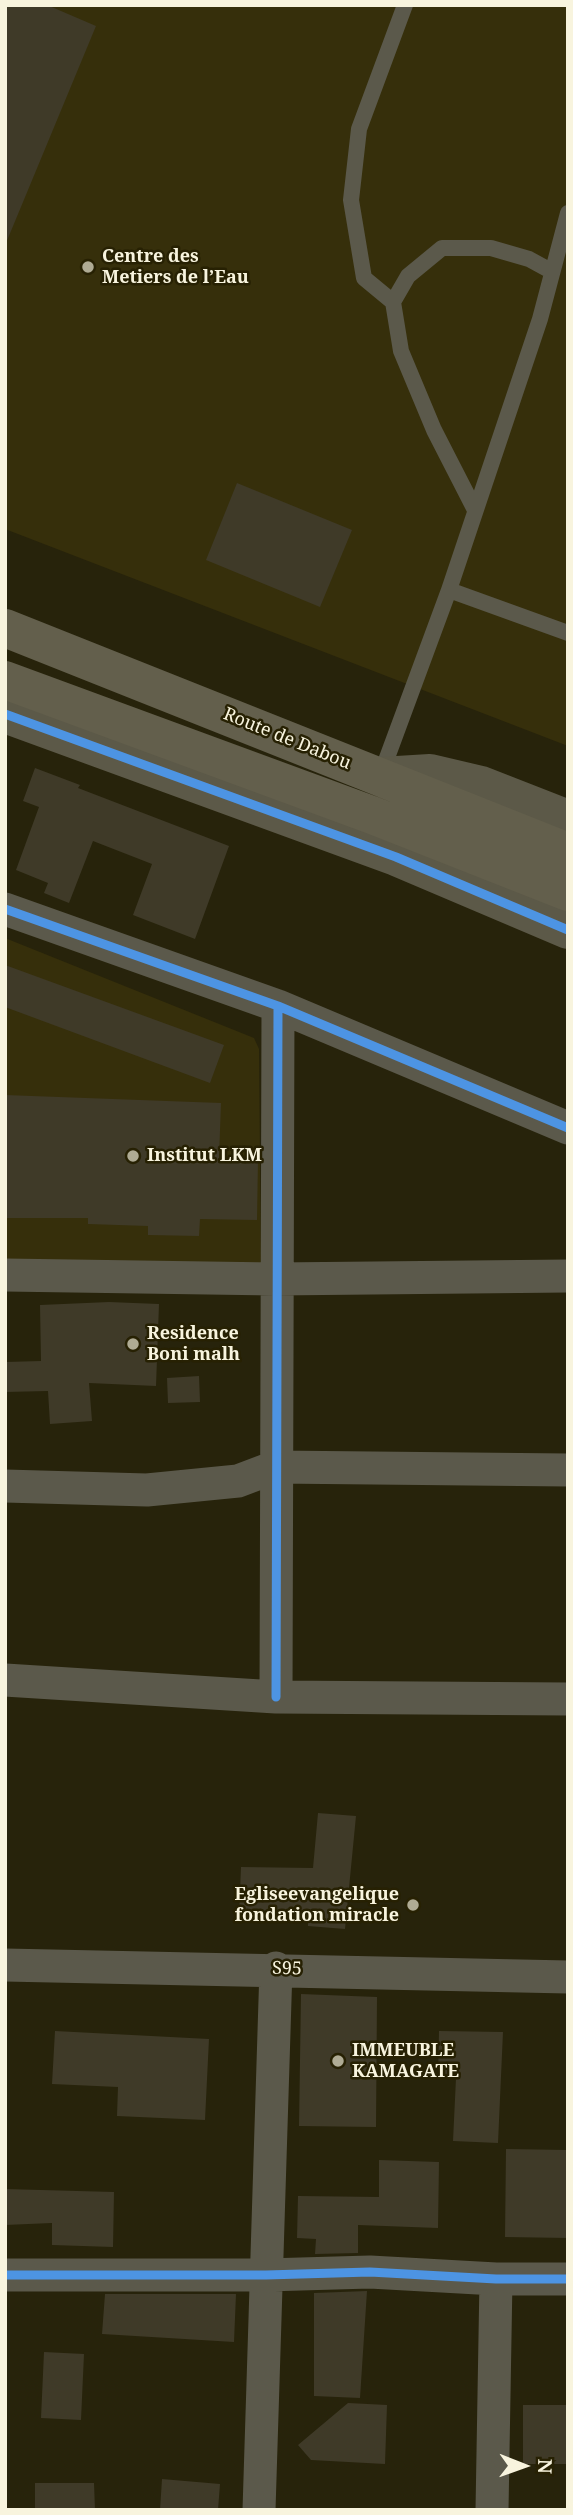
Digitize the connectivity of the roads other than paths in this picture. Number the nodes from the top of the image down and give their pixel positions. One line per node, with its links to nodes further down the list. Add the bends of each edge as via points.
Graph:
1 (405, 5): 4 (lane, via 359,129 351,200 364,278)
2 (568, 213): 3 (lane)
3 (551, 271): 4 (lane, via 491,248 442,248 408,276); 5 (lane, via 540,319)
4 (393, 302): 5 (lane, via 401,351)
5 (475, 510): 6 (lane)
6 (449, 590): 8 (lane); 11 (lane)
7 (5, 628): 11 (main road, Route de Dabou)
8 (568, 633)
9 (5, 680): 14 (main road)
10 (5, 714): 16 (street, via 396,857)
11 (381, 776): 12 (street, via 430,773 481,785); 13 (main road, Route de Dabou)
12 (568, 819)
13 (568, 852)
14 (568, 892)
15 (5, 909): 17 (street)
16 (568, 930)
17 (278, 1006): 18 (street); 21 (street)
18 (568, 1128)
19 (5, 1275): 21 (street)
20 (568, 1276): 21 (street)
21 (275, 1279): 22 (street)
22 (275, 1466): 23 (street); 24 (street, via 238,1481 147,1490); 26 (street)
23 (568, 1470)
24 (5, 1486)
25 (5, 1680): 26 (street)
26 (276, 1697): 27 (street)
27 (568, 1699)
28 (5, 1965): 29 (street, S95)
29 (276, 1968): 30 (street, S95); 32 (street)
30 (568, 1977)
31 (5, 2275): 32 (street)
32 (266, 2275): 33 (street, via 370,2272); 35 (street)
33 (496, 2279): 34 (street); 36 (street)
34 (568, 2279)
35 (259, 2510)
36 (492, 2510)

